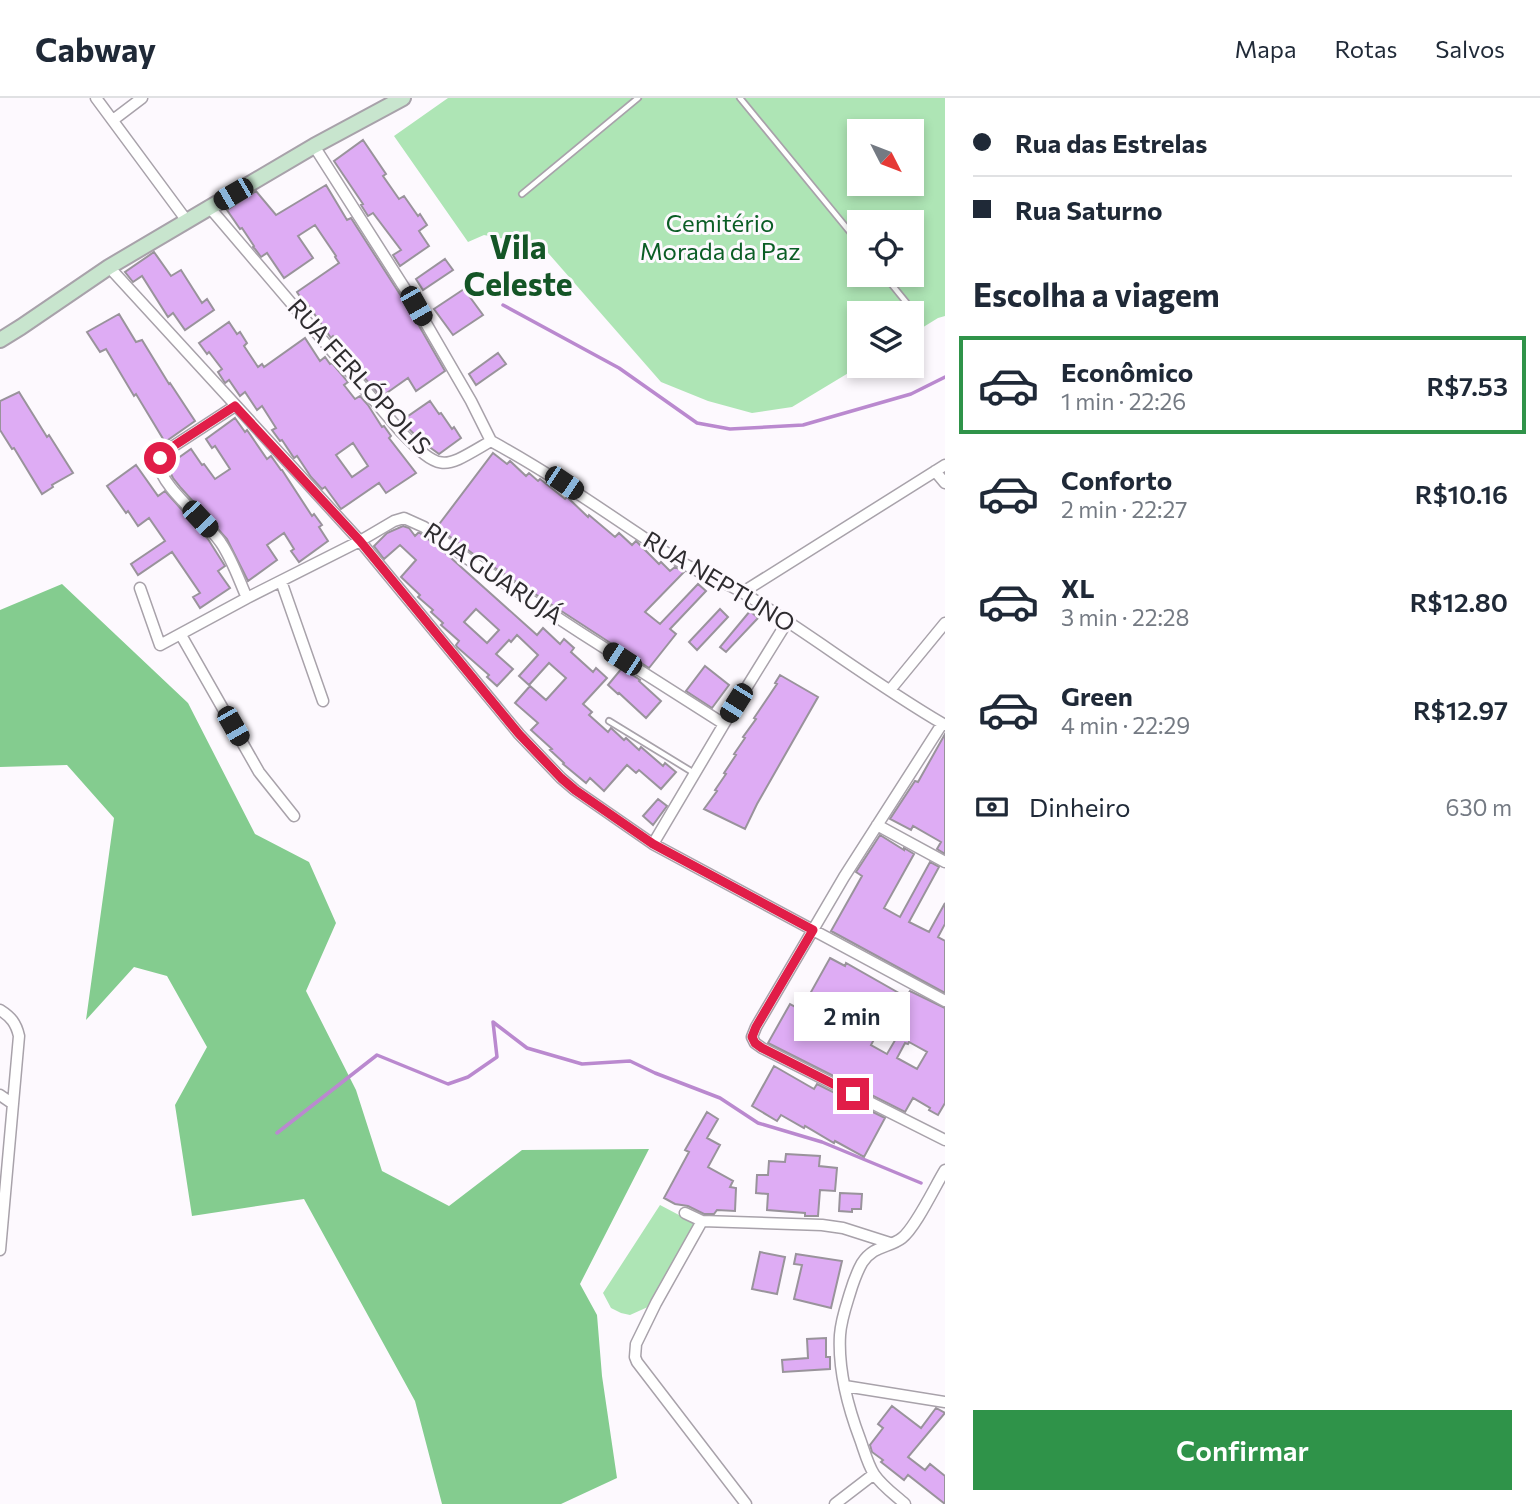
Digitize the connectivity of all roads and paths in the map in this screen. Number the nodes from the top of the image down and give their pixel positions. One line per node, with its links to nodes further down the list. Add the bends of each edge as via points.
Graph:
1 (96, 98): 6 (street)
2 (142, 98): 6 (street)
3 (403, 98): 7 (street)
4 (638, 98): 8 (lane)
5 (740, 98): 11 (lane)
6 (113, 120): 10 (street)
7 (314, 146): 9 (street); 17 (street, via 416,306)
8 (523, 194)
9 (210, 208): 10 (street); 17 (street, RUA FERLÓPOLIS, via 419,451 435,462 448,463)
10 (187, 221): 12 (street)
11 (847, 228)
12 (109, 267): 15 (street); 16 (street)
13 (894, 287): 14 (lane)
14 (905, 301)
15 (0, 340)
16 (235, 406): 21 (street); 25 (street, via 169,449 158,462 170,485 223,545)
17 (491, 441): 24 (street, RUA NEPTUNO, via 564,483 678,560)
18 (945, 465): 19 (street)
19 (935, 471): 20 (street); 24 (street)
20 (945, 483)
21 (360, 541): 22 (street, RUA GUARUJÁ); 32 (street, RUA GUARUJÁ, via 394,521 412,520); 37 (street, via 542,758 575,790)
22 (281, 581): 25 (street, RUA GUARUJÁ); 30 (street)
23 (140, 588): 28 (street, via 160,645)
24 (743, 592): 26 (street, RUA NEPTUNO)
25 (247, 598): 28 (street, RUA GUARUJÁ)
26 (787, 622): 29 (street, RUA NEPTUNO); 32 (street)
27 (945, 623): 29 (street)
28 (181, 635): 35 (street, via 259,772)
29 (890, 690): 33 (street, RUA NEPTUNO)
30 (323, 701)
31 (608, 721): 34 (lane)
32 (724, 724): 34 (street)
33 (944, 724): 36 (street)
34 (695, 773): 37 (street)
35 (294, 816)
36 (877, 825): 38 (street); 39 (street)
37 (653, 844): 39 (street)
38 (945, 862)
39 (813, 930): 40 (street); 44 (street, via 756,1027 753,1040)
40 (945, 1001)
41 (0, 1010): 43 (street, via 12,1019 19,1036)
42 (0, 1095): 43 (street)
43 (13, 1104): 48 (street)
44 (945, 1140)
45 (945, 1170): 49 (street, via 908,1232)
46 (685, 1213): 47 (street)
47 (702, 1221): 49 (street, via 822,1225); 54 (street, via 656,1303 635,1352 637,1362)
48 (1, 1222): 50 (street)
49 (890, 1243): 51 (street, via 863,1262 843,1315 840,1335)
50 (0, 1250)
51 (845, 1386): 52 (street); 53 (street)
52 (945, 1402)
53 (874, 1474): 55 (street); 56 (street)
54 (746, 1504)
55 (835, 1504)
56 (905, 1504)

